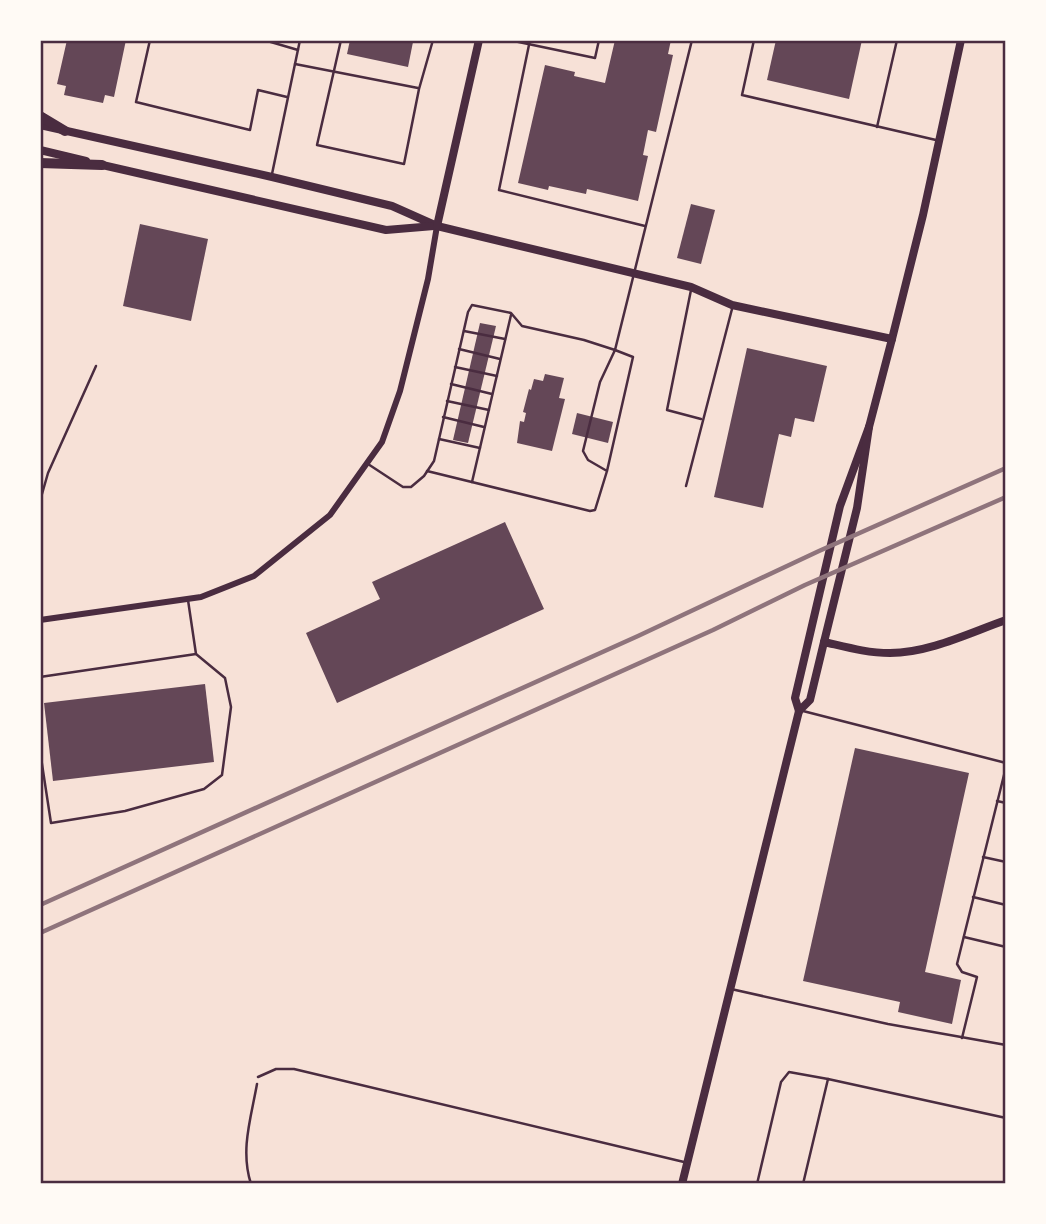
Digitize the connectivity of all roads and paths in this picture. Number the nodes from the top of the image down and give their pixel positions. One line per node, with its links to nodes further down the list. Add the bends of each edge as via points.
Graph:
1 (150, 40): 18 (lane, via 136,102 250,130 258,90)
2 (264, 40): 14 (lane)
3 (300, 40): 14 (lane)
4 (341, 40): 16 (lane)
5 (433, 40): 17 (lane)
6 (479, 40): 28 (street)
7 (509, 40): 13 (lane)
8 (599, 40): 13 (lane, via 595,58)
9 (692, 40): 29 (lane)
10 (754, 40): 21 (lane, via 742,95)
11 (897, 40): 21 (lane)
12 (961, 40): 23 (street)
13 (529, 42): 29 (lane, via 499,190)
14 (298, 50): 15 (lane)
15 (295, 64): 16 (lane); 18 (lane)
16 (333, 71): 17 (lane); 17 (lane, via 317,145 404,164)
17 (419, 89)
18 (287, 97): 27 (lane)
19 (40, 116): 22 (highway)
20 (40, 125): 22 (street)
21 (877, 127): 23 (lane)
22 (65, 131): 27 (street)
23 (939, 141): 36 (street)
24 (40, 150): 26 (street)
25 (40, 163): 26 (highway)
26 (102, 165): 28 (street, via 386,230)
27 (272, 177): 28 (street, via 392,206)
28 (438, 226): 30 (street); 53 (street, via 400,391 382,442)
29 (645, 226): 30 (lane)
30 (633, 273): 31 (street); 38 (lane)
31 (691, 287): 32 (street); 48 (lane, via 667,410)
32 (732, 305): 36 (street); 48 (lane)
33 (511, 313): 34 (lane, via 472,305); 35 (lane); 38 (lane, via 522,326)
34 (464, 331): 35 (lane); 37 (lane)
35 (505, 339): 39 (lane)
36 (892, 339): 50 (street)
37 (459, 349): 39 (lane); 41 (lane)
38 (615, 350): 55 (lane, via 633,357); 55 (lane, via 600,382 583,451 588,460)
39 (500, 359): 42 (lane)
40 (96, 366): 58 (lane)
41 (455, 367): 42 (lane); 43 (lane)
42 (496, 376): 44 (lane)
43 (451, 384): 44 (lane); 45 (lane)
44 (492, 394): 46 (lane)
45 (447, 401): 46 (lane); 47 (lane)
46 (489, 410): 49 (lane)
47 (443, 417): 49 (lane); 51 (lane)
48 (702, 419): 57 (lane)
49 (485, 427): 52 (lane)
50 (869, 428): 62 (street, via 857,508); 65 (street, via 843,497 820,586 795,698)
51 (439, 439): 52 (lane); 54 (lane)
52 (480, 448): 56 (lane)
53 (367, 463): 54 (lane, via 403,487 411,487); 59 (street, via 330,515 254,576)
54 (427, 471): 56 (lane)
55 (607, 471): 56 (lane, via 595,510 590,511)
56 (472, 482)
57 (686, 486)
58 (40, 500)
59 (188, 599): 60 (street); 63 (lane)
60 (40, 620)
61 (1006, 620): 62 (street, via 935,646 904,652 861,651)
62 (824, 642): 65 (street, via 810,700)
63 (196, 654): 64 (lane); 66 (lane, via 225,678 231,707 222,775 204,789 125,811 51,823)
64 (40, 677)
65 (799, 711): 67 (lane); 76 (street)
66 (40, 751)
67 (1006, 765): 68 (lane)
68 (997, 802): 69 (lane); 70 (lane)
69 (1006, 803)
70 (983, 857): 71 (lane); 72 (lane)
71 (1006, 862)
72 (974, 897): 73 (lane); 74 (lane)
73 (1006, 905)
74 (964, 937): 75 (lane); 77 (lane, via 957,964 962,972 977,977)
75 (1006, 947)
76 (730, 989): 77 (lane); 82 (street)
77 (962, 1038): 78 (lane)
78 (1006, 1045)
79 (258, 1077): 82 (lane, via 276,1069 294,1069); 83 (path, via 245,1147)
80 (828, 1079): 81 (lane); 85 (lane, via 789,1072 781,1082); 86 (lane)
81 (1006, 1118)
82 (687, 1163): 84 (street)
83 (251, 1184)
84 (682, 1184)
85 (757, 1184)
86 (803, 1184)

